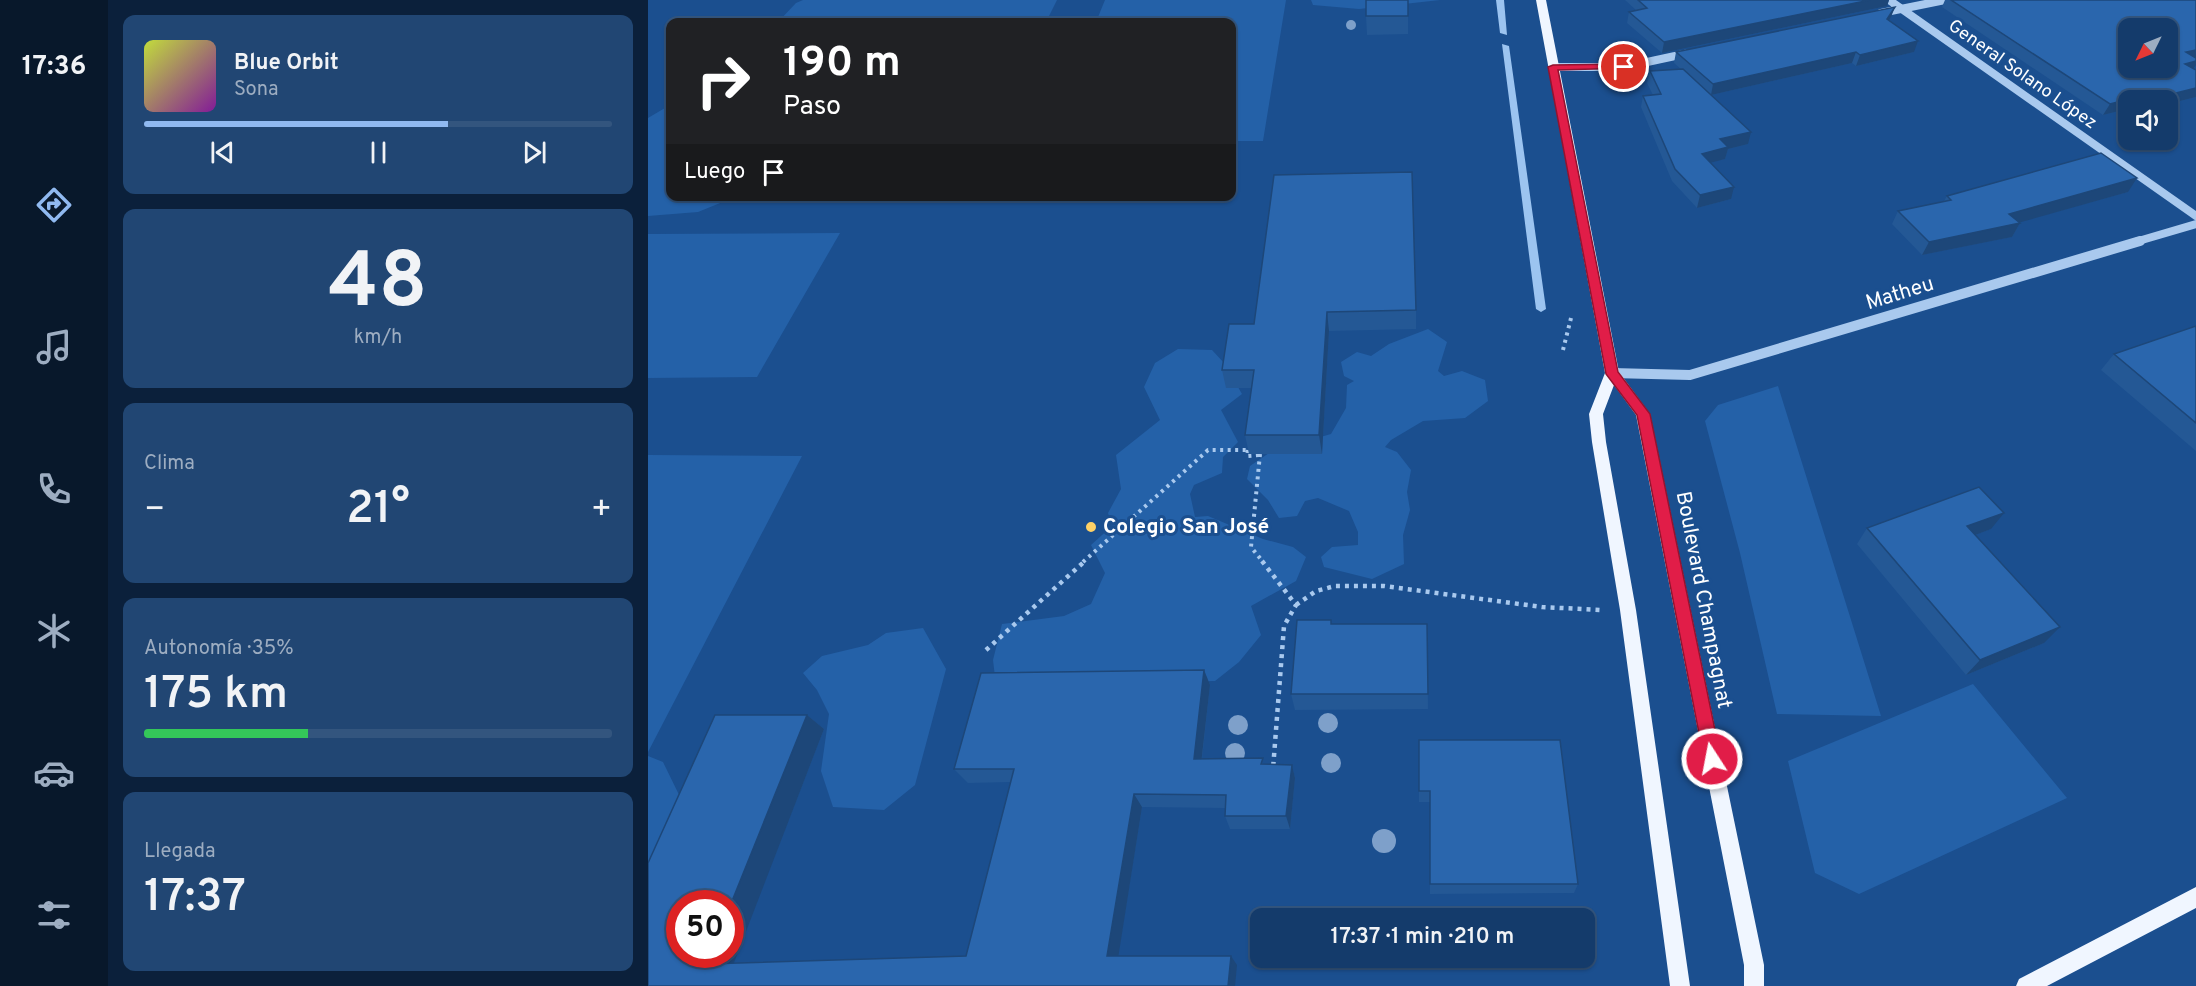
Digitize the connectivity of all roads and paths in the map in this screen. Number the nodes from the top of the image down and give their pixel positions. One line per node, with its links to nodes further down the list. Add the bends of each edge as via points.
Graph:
1 (1541, 0): 7 (main road, Boulevard Champagnat)
2 (1889, 0): 4 (street, General Solano López)
3 (1945, 0): 4 (street)
4 (1902, 9): 5 (street); 8 (street, General Solano López)
5 (1867, 16)
6 (1694, 52): 7 (street, via 1624,67)
7 (1553, 67): 10 (main road, Boulevard Champagnat)
8 (2196, 216)
9 (2196, 224): 10 (street, Matheu, via 1690,375)
10 (1612, 374): 12 (main road, via 1596,414); 17 (main road, Boulevard Champagnat, via 1643,414 1754,965)
11 (1296, 605): 12 (path, via 1316,591 1335,586 1384,586 1542,607); 13 (path, via 1251,546 1260,454 1247,456 1249,450 1208,450); 14 (path, via 1284,626)
12 (1628, 610): 16 (main road)
13 (986, 650)
14 (1272, 773)
15 (2196, 897): 18 (main road)
16 (1680, 986)
17 (1754, 986)
18 (2026, 986)

